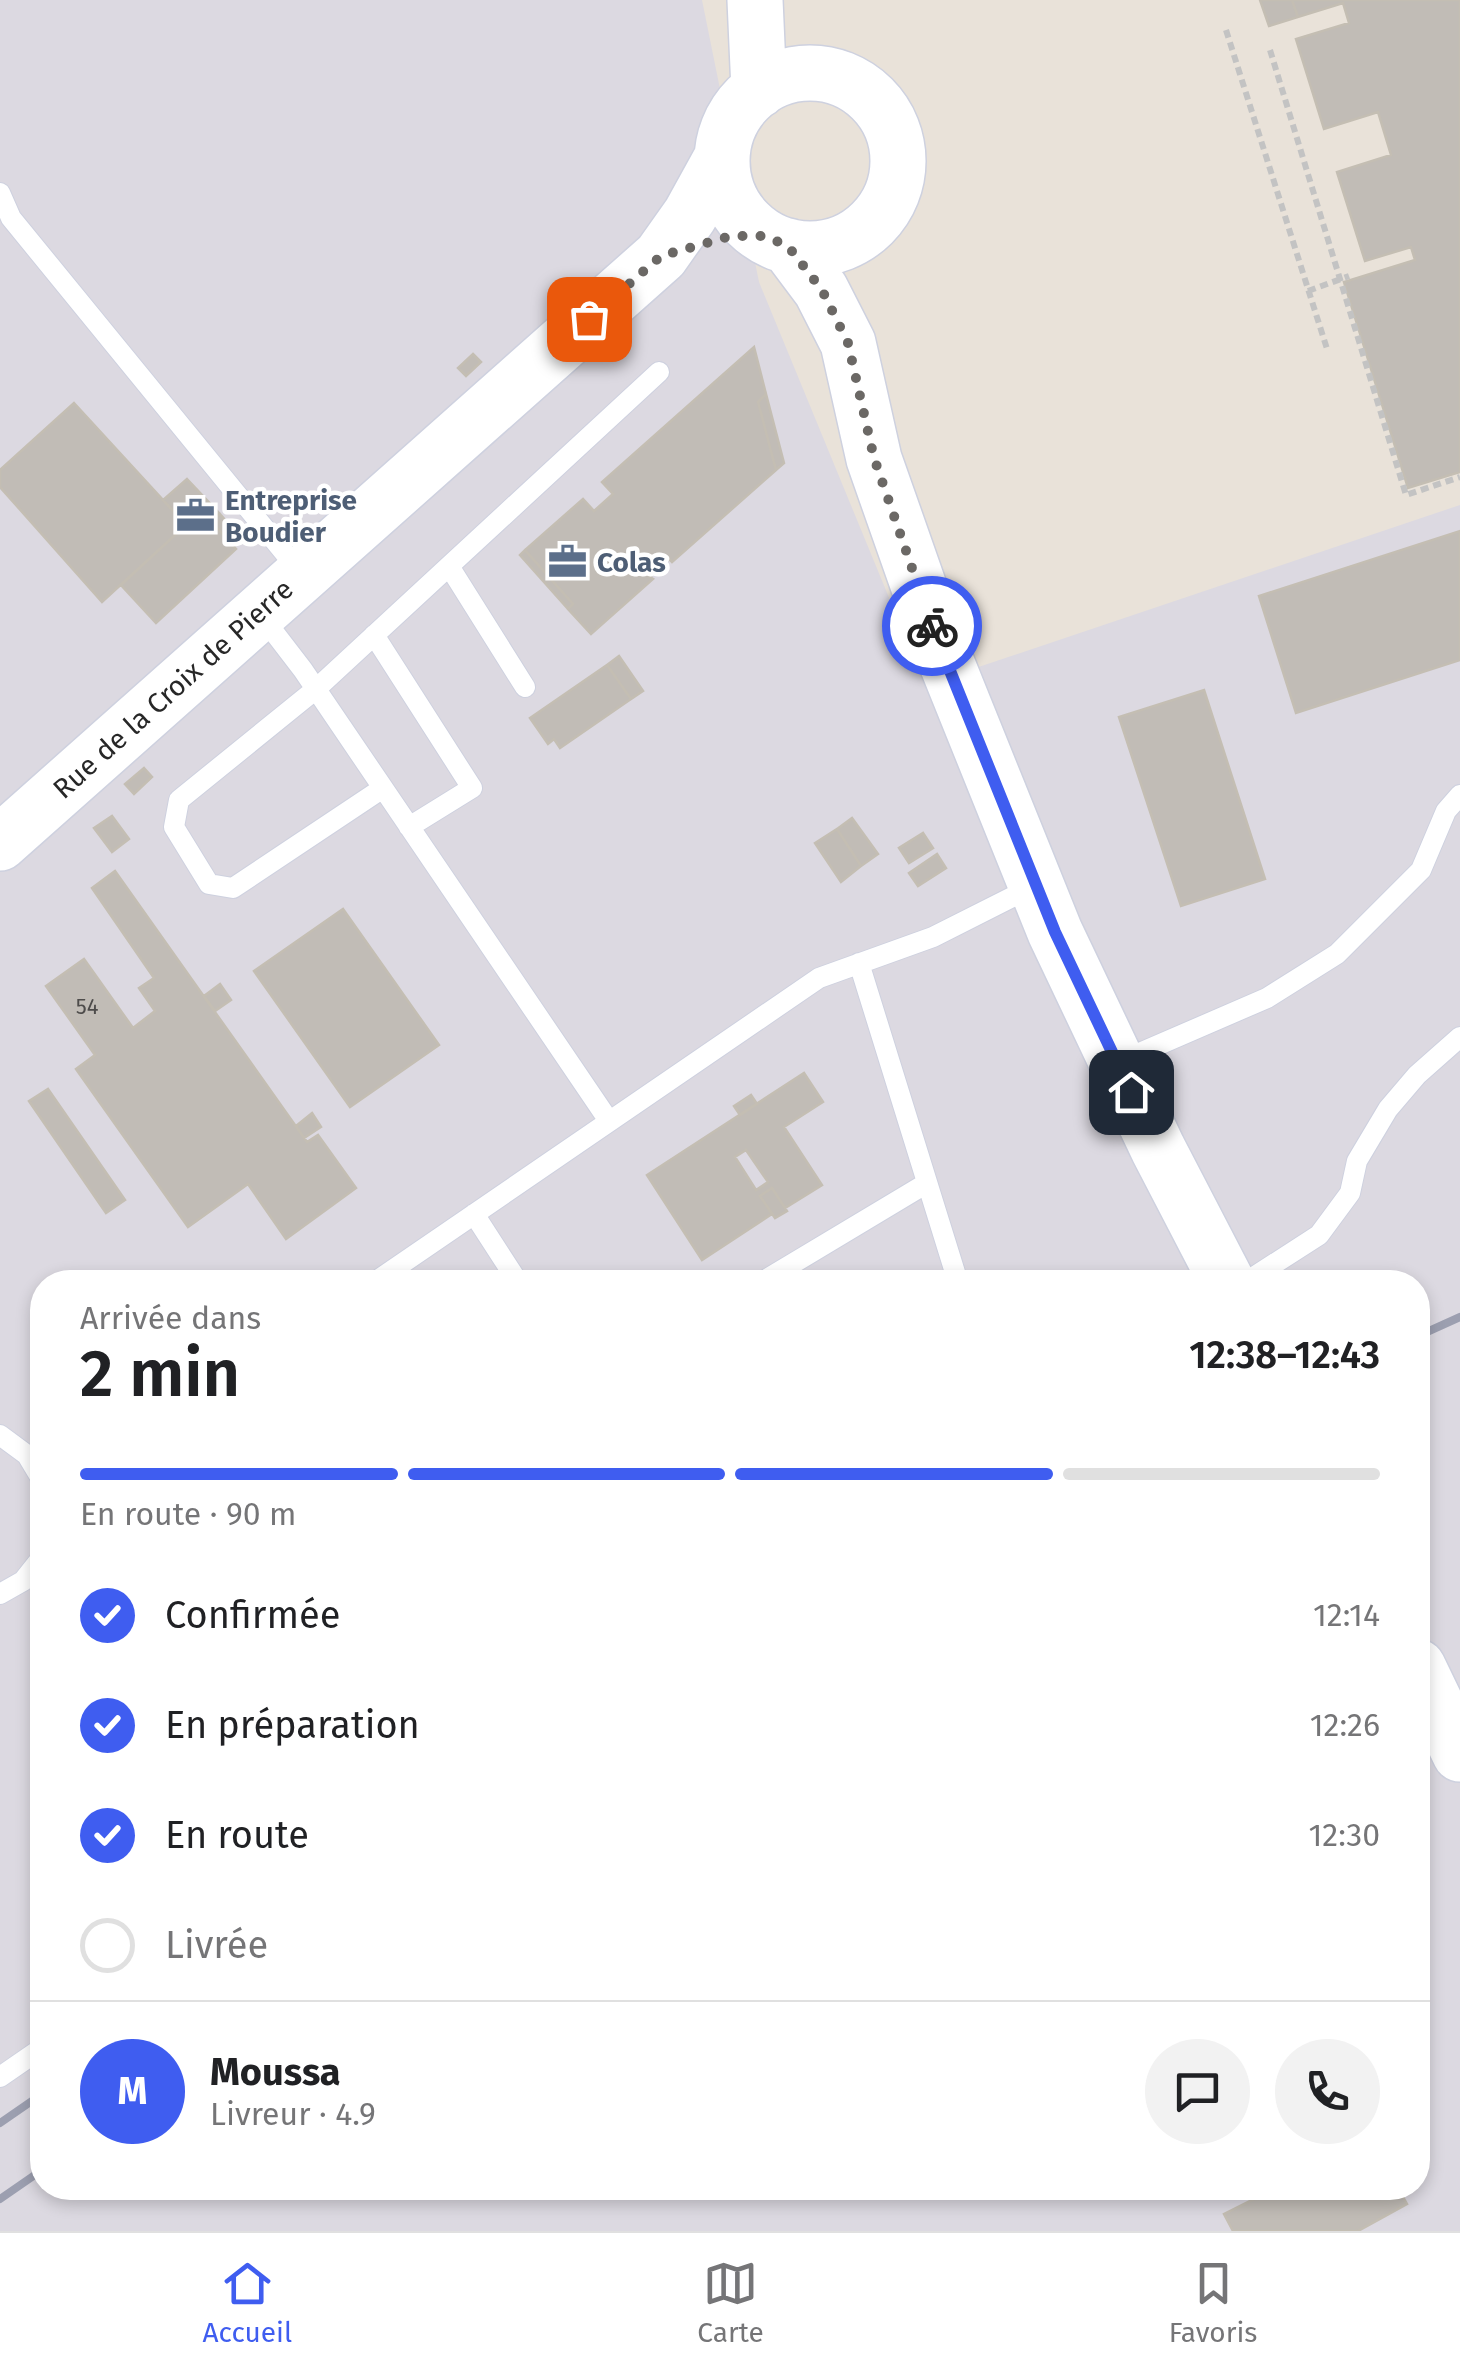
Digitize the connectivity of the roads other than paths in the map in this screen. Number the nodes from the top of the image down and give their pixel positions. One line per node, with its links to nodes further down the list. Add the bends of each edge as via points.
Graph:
1 (755, 0): 4 (main road)
2 (778, 0): 3 (main road)
3 (818, 73): 4 (main road, via 795,74); 7 (main road, via 871,97 893,129 894,187)
4 (758, 90): 5 (main road, via 737,112)
5 (722, 156): 8 (main road, via 732,202); 9 (main road, Rue de la Croix de Pierre)
6 (0, 193): 13 (lane, via 11,218)
7 (860, 234): 8 (main road, via 825,246); 10 (main road)
8 (776, 241): 9 (main road, Rue de la Croix de Pierre, via 731,236); 10 (main road, via 822,290)
9 (661, 256): 13 (main road, Rue de la Croix de Pierre)
10 (848, 343): 22 (main road, via 874,458 938,644)
11 (659, 372): 12 (lane)
12 (449, 566): 15 (lane); 16 (lane)
13 (302, 574): 14 (main road, Rue de la Croix de Pierre)
14 (259, 612): 17 (lane); 21 (main road, Rue de la Croix de Pierre)
15 (374, 635): 17 (lane); 20 (lane, via 472,788)
16 (525, 687)
17 (316, 689): 18 (lane); 18 (lane, via 179,800 174,827 209,884 233,888)
18 (383, 788): 20 (lane)
19 (1460, 795): 25 (lane, via 1421,870 1337,954 1268,998)
20 (409, 827): 26 (lane)
21 (0, 843)
22 (1036, 885): 23 (lane, via 933,937); 25 (main road)
23 (859, 963): 26 (lane, via 819,978); 27 (lane)
24 (1460, 1037): 34 (lane, via 1388,1108 1356,1160 1350,1193 1319,1235)
25 (1117, 1063): 33 (main road)
26 (609, 1121): 28 (lane)
27 (927, 1183): 31 (lane); 32 (lane)
28 (474, 1214): 29 (lane); 30 (lane)
29 (392, 1270)
30 (510, 1270)
31 (782, 1270)
32 (954, 1270)
33 (1220, 1270)
34 (1265, 1270)
35 (0, 1435): 36 (lane)
36 (30, 1460)
37 (30, 1573): 38 (lane)
38 (0, 1594)
39 (1430, 1693): 40 (main road)
40 (1460, 1754)
41 (30, 2056): 42 (lane)
42 (0, 2077)

